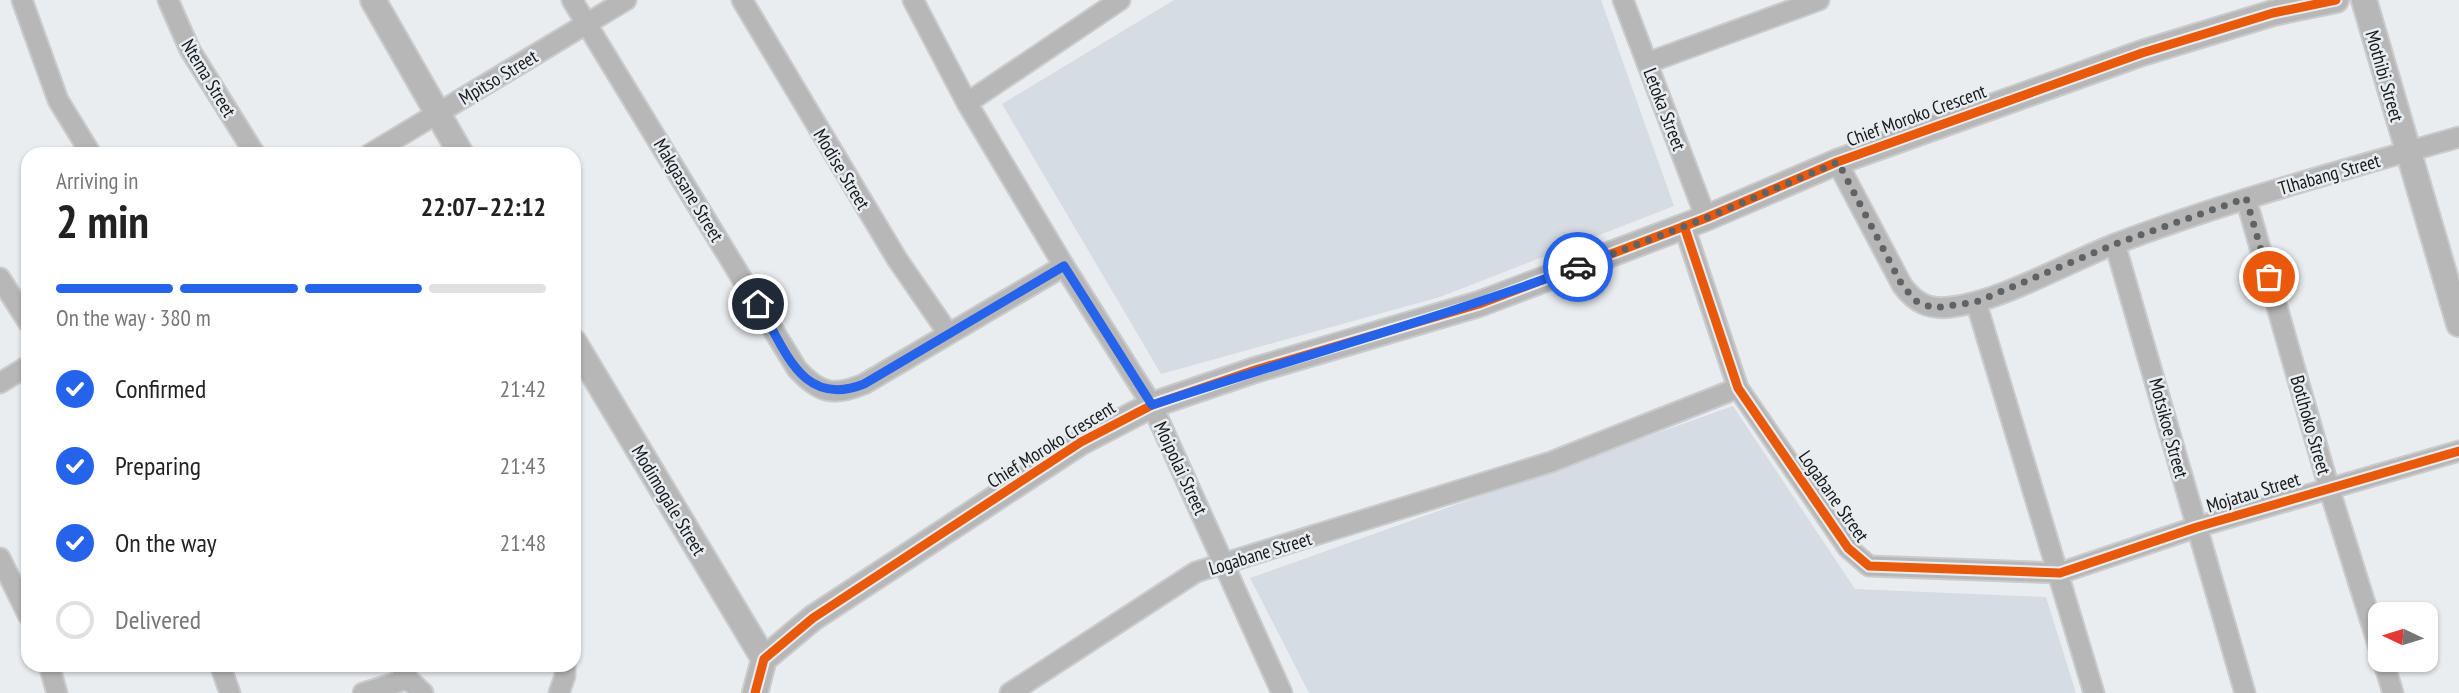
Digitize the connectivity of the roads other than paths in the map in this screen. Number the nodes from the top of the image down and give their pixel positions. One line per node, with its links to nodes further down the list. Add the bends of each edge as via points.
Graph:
1 (22, 0): 18 (street, via 58,100)
2 (168, 0): 19 (street, Ntema Street, via 190,50)
3 (373, 0): 16 (street)
4 (572, 0): 13 (street, Makgasane Street)
5 (626, 0): 13 (street, Mpitso Street)
6 (741, 0): 32 (street, Modise Street, via 897,260)
7 (912, 0): 15 (street, Moipolai Street)
8 (1120, 0): 15 (street)
9 (1623, 0): 14 (street, Letoka Street)
10 (1819, 0): 14 (street)
11 (2336, 0): 23 (street, Chief Moroko Crescent, via 2273,13 2142,53)
12 (2364, 0): 22 (street, Mothibi Street)
13 (586, 23): 16 (street, Mpitso Street); 32 (street, Makgasane Street, via 811,385 836,392 851,389)
14 (1647, 63): 25 (street, Letoka Street)
15 (967, 103): 27 (street, Moipolai Street)
16 (437, 114): 20 (street, Mpitso Street); 21 (street)
17 (2459, 137): 22 (street, Tlhabang Street)
18 (87, 147)
19 (251, 147)
20 (382, 147)
21 (457, 147)
22 (2406, 152): 24 (street, Tlhabang Street); 31 (street)
23 (1838, 162): 25 (street, Chief Moroko Crescent); 29 (street, Tlhabang Street, via 1910,295 1933,308)
24 (2246, 198): 26 (street, Tlhabang Street); 39 (street, Botlhoko Street)
25 (1695, 222): 36 (street, Letoka Street); 37 (street, Chief Moroko Crescent, via 1479,304)
26 (2115, 244): 29 (street, Tlhabang Street); 40 (street, Motsikoe Street)
27 (1064, 266): 32 (street, Makgasane Street); 37 (street, Moipolai Street)
28 (0, 278): 30 (street)
29 (1976, 302): 43 (street)
30 (21, 311)
31 (2459, 324)
32 (948, 333)
33 (581, 354): 46 (street, Modimogale Street)
34 (21, 370): 35 (street)
35 (0, 383)
36 (1738, 388): 42 (street, Logabane Street, via 1551,462); 43 (street, Logabane Street, via 1848,548 1864,564)
37 (1152, 405): 42 (street, Moipolai Street); 46 (street, Chief Moroko Crescent, via 1081,442 813,618)
38 (2459, 451): 39 (street, Mojatau Street)
39 (2329, 488): 40 (street, Mojatau Street); 45 (street, Botlhoko Street)
40 (2197, 527): 43 (street, Mojatau Street); 61 (street, Motsikoe Street)
41 (0, 558): 44 (street)
42 (1225, 565): 52 (street, Moipolai Street); 59 (street, Logabane Street, via 1196,572 1171,586)
43 (2060, 573): 60 (street)
44 (21, 601)
45 (2368, 613)
46 (764, 659): 58 (street)
47 (51, 672): 53 (street)
48 (222, 672): 54 (street)
49 (404, 672): 55 (street); 56 (street)
50 (565, 672): 57 (street)
51 (2387, 672): 62 (street)
52 (1276, 691)
53 (57, 693)
54 (230, 693)
55 (363, 693)
56 (424, 693)
57 (559, 693)
58 (755, 693)
59 (1010, 693)
60 (2094, 693)
61 (2245, 693)
62 (2393, 693)

